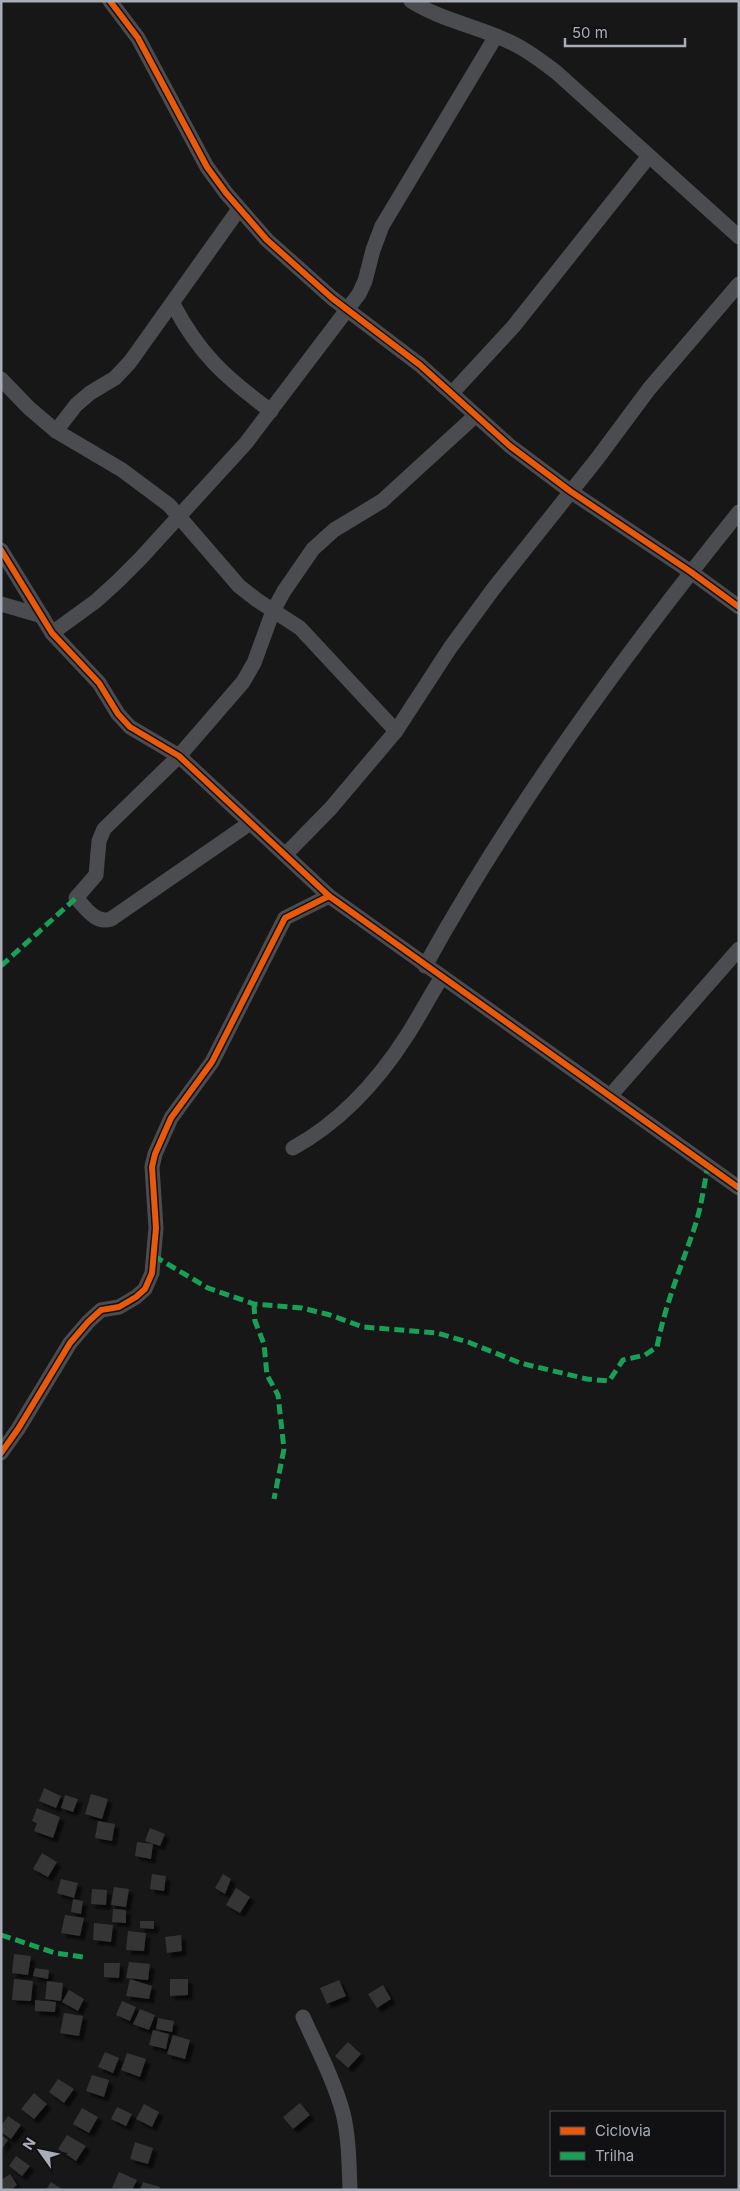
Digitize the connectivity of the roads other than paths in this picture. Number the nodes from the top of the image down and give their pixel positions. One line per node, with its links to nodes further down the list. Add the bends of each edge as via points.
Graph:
1 (110, 1): 5 (street, via 138,38 207,167)
2 (411, 1): 3 (street, via 426,11)
3 (496, 36): 4 (street, via 518,46 556,72); 9 (street, via 382,226 365,281)
4 (649, 156): 6 (street); 11 (street, via 513,327)
5 (239, 209): 8 (street); 9 (street, via 268,240)
6 (739, 237)
7 (739, 284): 15 (street, via 649,389)
8 (174, 304): 12 (street, via 190,334 221,371); 14 (street, via 130,362 115,378 76,405)
9 (348, 310): 11 (street); 12 (street)
10 (1, 379): 14 (street)
11 (452, 393): 13 (street)
12 (271, 411): 17 (street)
13 (475, 416): 15 (street); 22 (street, via 382,501 334,530 313,549)
14 (56, 431): 17 (street, via 122,470)
15 (570, 491): 19 (street); 25 (street, via 450,648)
16 (739, 512): 19 (street)
17 (180, 516): 22 (street, via 239,586); 24 (street, via 118,581)
18 (1, 550): 23 (street)
19 (691, 572): 21 (street); 31 (street, via 640,637 566,743 462,899)
20 (1, 604): 23 (street)
21 (739, 607)
22 (273, 612): 25 (street, via 300,628); 26 (street, via 254,663 242,682)
23 (42, 616): 24 (street)
24 (52, 633): 26 (street, via 99,683 130,728)
25 (396, 731): 28 (street, via 331,808)
26 (178, 756): 27 (street); 27 (street, via 104,830 99,841 96,875 76,898 95,917 111,919)
27 (250, 823): 28 (street)
28 (285, 855): 29 (street)
29 (329, 896): 31 (street); 36 (street, via 285,918 212,1062 171,1118 152,1167 156,1228 152,1273 146,1289 119,1307 101,1310 88,1322 70,1343)
30 (739, 949): 33 (street)
31 (425, 966): 32 (street)
32 (442, 977): 33 (street); 34 (street, via 407,1036 374,1080 331,1123)
33 (610, 1096): 35 (street)
34 (293, 1148)
35 (739, 1188)
36 (1, 1453)
37 (303, 2017): 38 (street, via 342,2113 349,2150)
38 (350, 2190)

